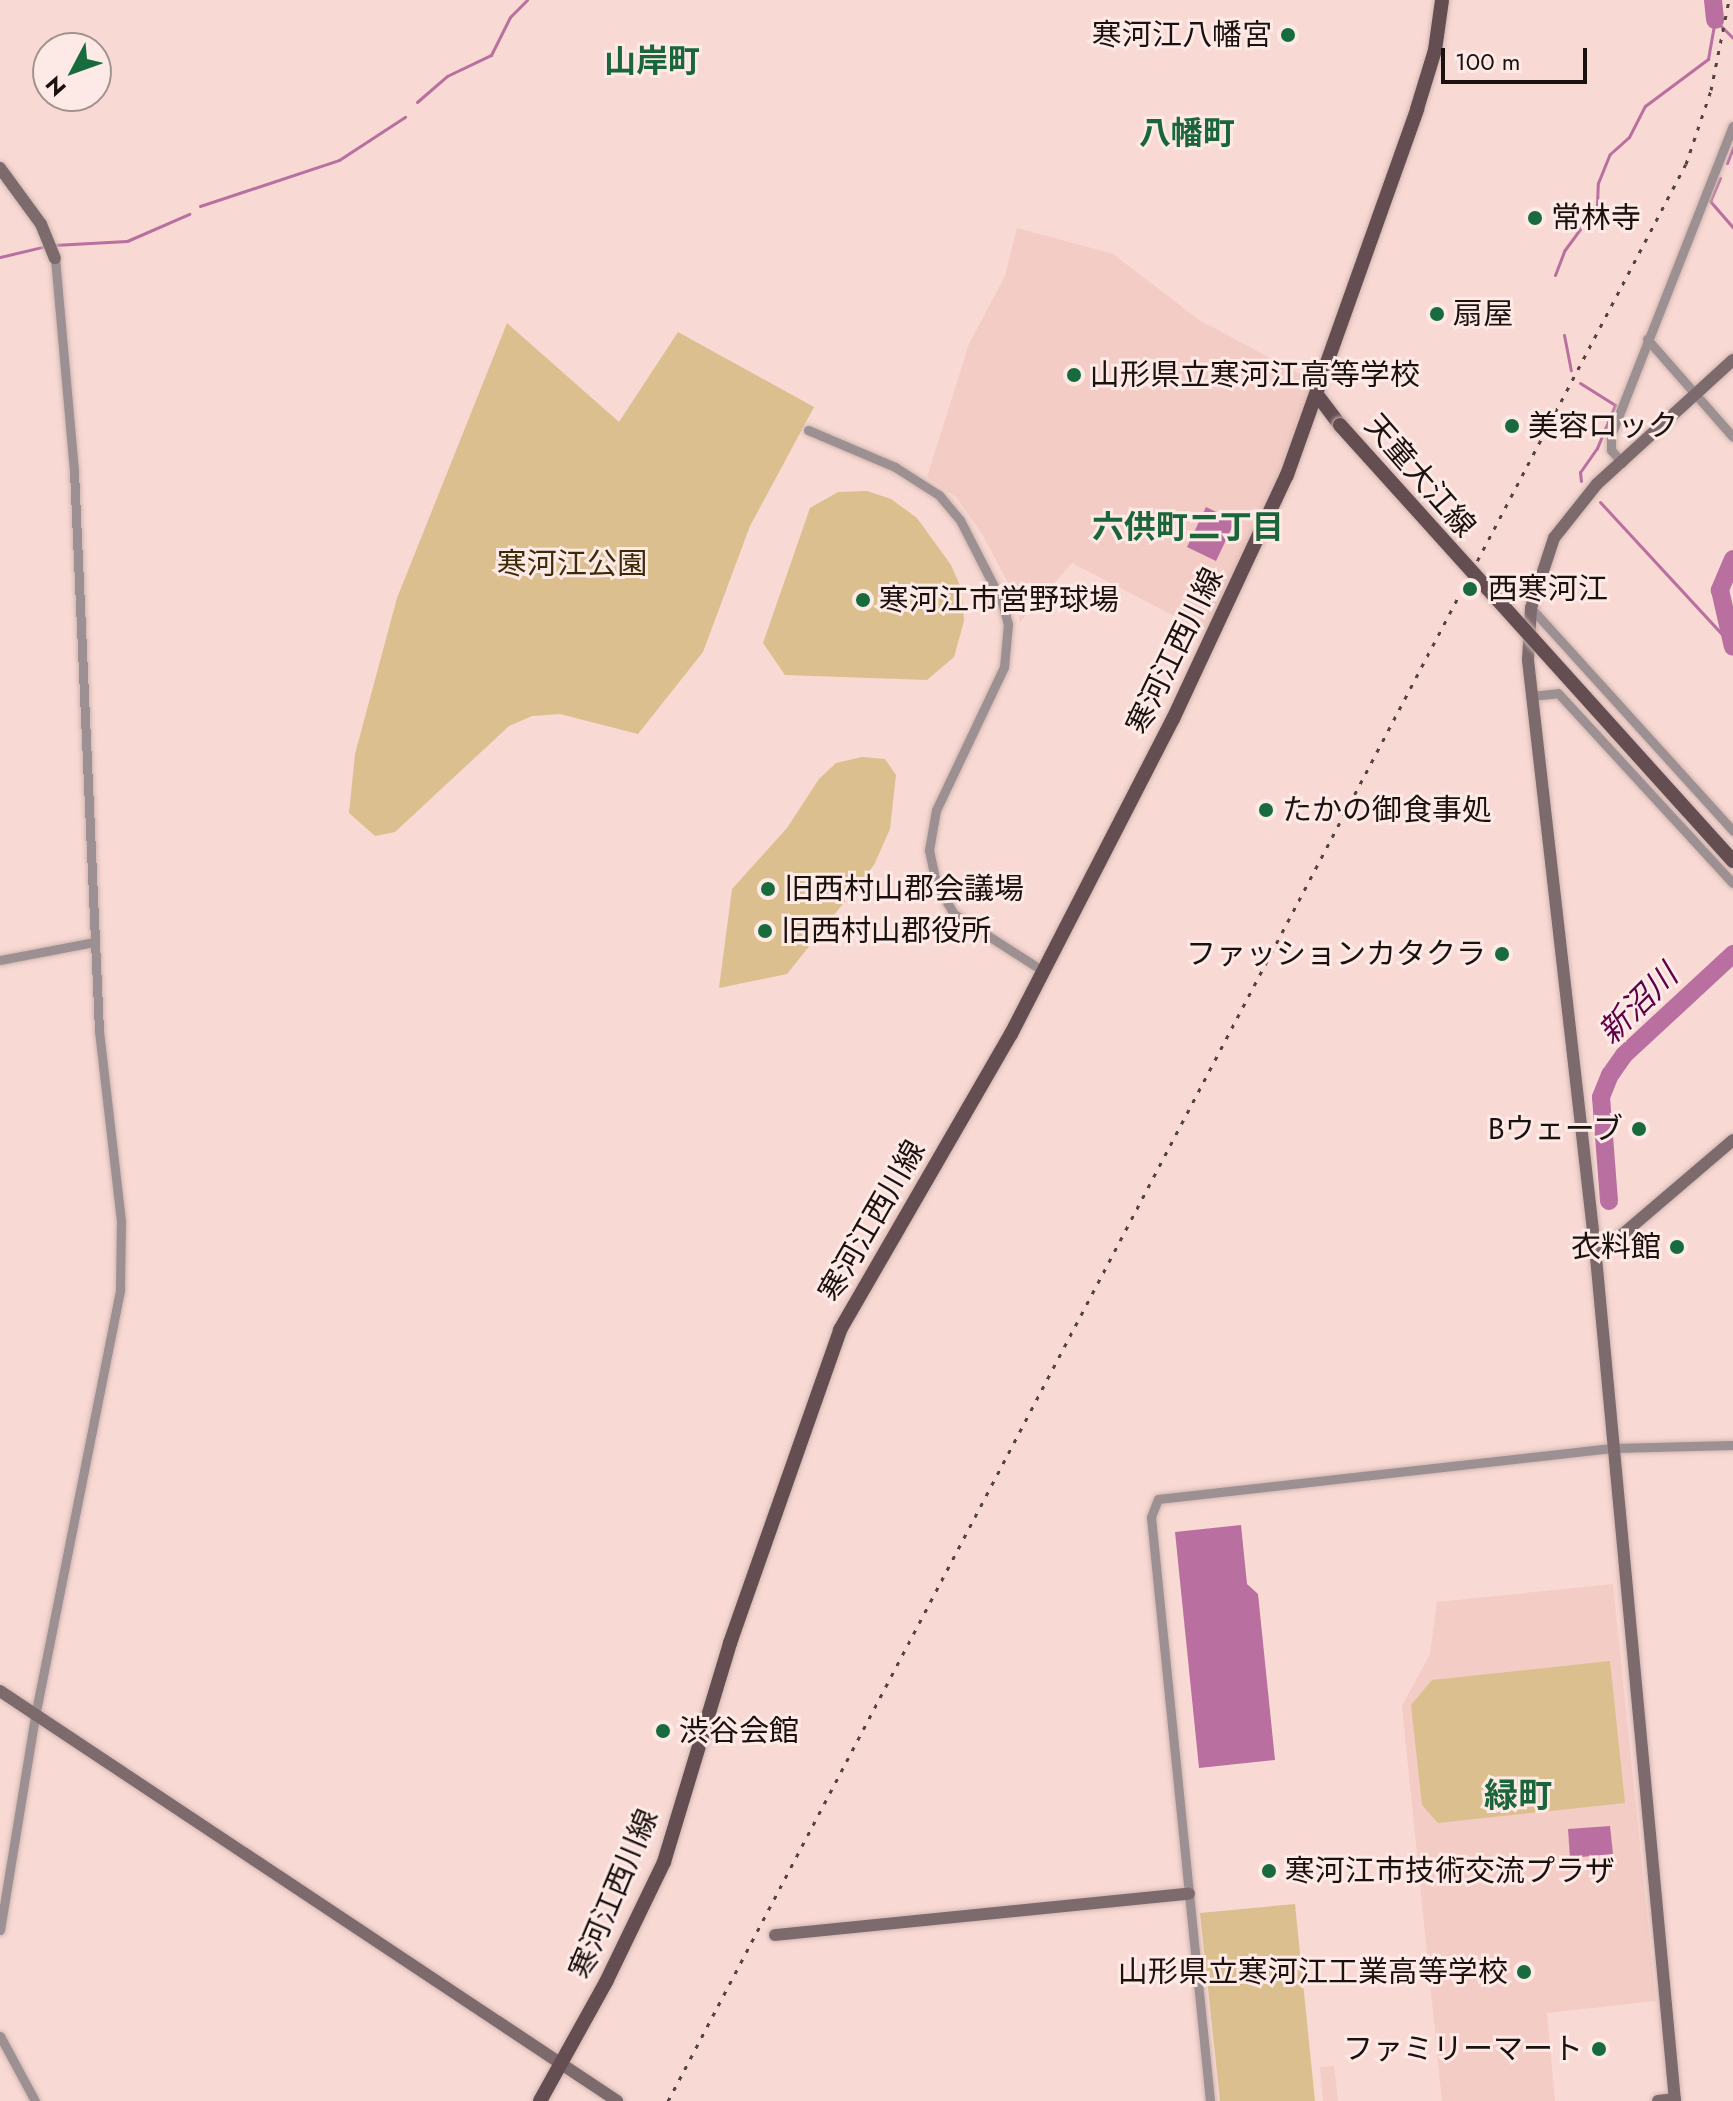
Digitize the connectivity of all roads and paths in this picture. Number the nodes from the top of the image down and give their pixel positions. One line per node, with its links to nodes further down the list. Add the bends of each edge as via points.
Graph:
1 (1442, 0): 7 (main road, via 1435,50 1417,109)
2 (1733, 126): 5 (street)
3 (0, 168): 4 (street)
4 (54, 254): 17 (street, via 74,471)
5 (1647, 339): 8 (street); 11 (street, via 1611,435 1611,450)
6 (1733, 360): 8 (street)
7 (1318, 396): 15 (main road, 天童大江線, bridge); 19 (main road, 寒河江西川線, via 1213,636)
8 (1695, 396): 10 (street); 11 (street)
9 (808, 430): 19 (street, via 895,467 939,495 971,539 1002,602 1008,624 1004,667 936,810 929,850 936,883 954,914)
10 (1733, 437)
11 (1622, 463): 12 (street, via 1577,506 1554,538)
12 (1531, 608): 13 (street); 14 (street)
13 (1531, 696): 16 (street, via 1558,693); 21 (street)
14 (1733, 831)
15 (1733, 861)
16 (1733, 883)
17 (94, 942): 18 (street); 25 (street, via 121,1221 120,1289)
18 (0, 960)
19 (1043, 971): 30 (main road, 寒河江西川線, via 840,1330 730,1643 664,1862)
20 (1733, 1140): 21 (street)
21 (1596, 1257): 23 (street)
22 (1733, 1445): 23 (street)
23 (1614, 1448): 26 (street, via 1158,1499 1151,1517); 31 (street)
24 (0, 1691): 25 (street)
25 (35, 1716): 27 (street); 30 (street)
26 (1189, 1894): 28 (street); 35 (street)
27 (0, 1930)
28 (775, 1935)
29 (0, 2036): 32 (street)
30 (561, 2066): 33 (main road, 寒河江西川線); 34 (street)
31 (1675, 2100): 36 (street)
32 (35, 2101)
33 (540, 2101)
34 (617, 2101)
35 (1210, 2101)
36 (1658, 2101)

